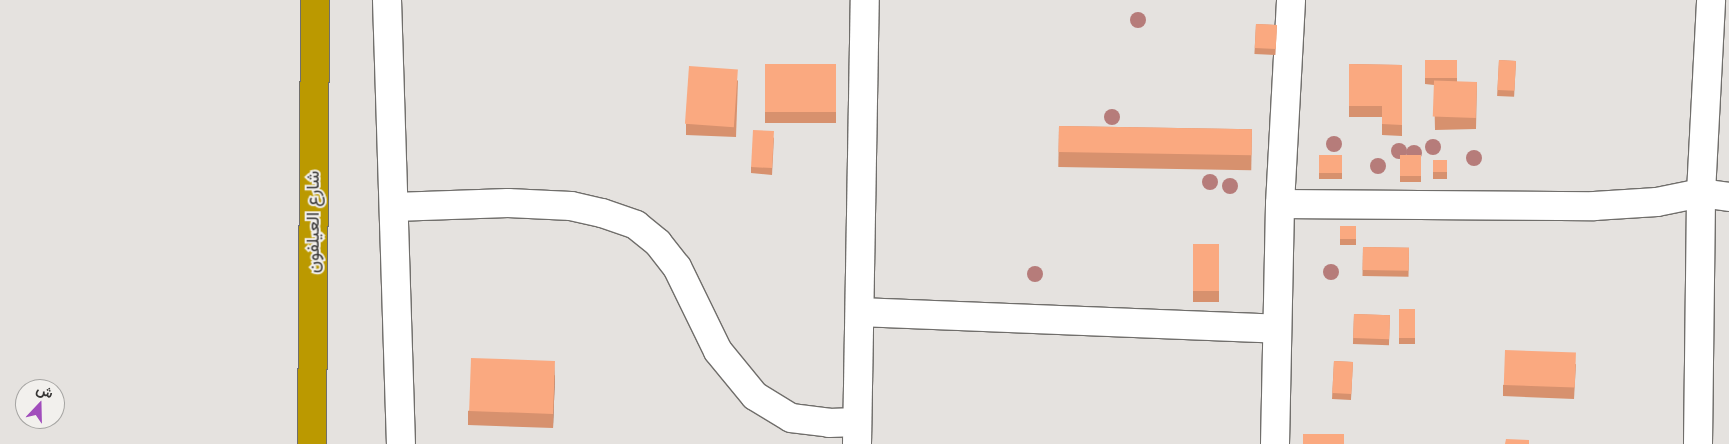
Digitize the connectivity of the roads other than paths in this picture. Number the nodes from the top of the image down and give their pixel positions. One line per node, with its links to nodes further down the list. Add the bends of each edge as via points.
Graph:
1 (315, 0): 13 (highway, شارع العيلفون)
2 (387, 0): 9 (street)
3 (865, 0): 10 (street)
4 (1291, 0): 8 (street)
5 (1711, 0): 6 (street)
6 (1701, 193): 7 (street); 8 (street, via 1657,202 1594,206); 16 (street)
7 (1729, 197)
8 (1280, 204): 11 (street)
9 (394, 206): 12 (street, via 508,203 571,206 636,225 658,243 677,267 718,351 755,396 791,418 829,423); 14 (street)
10 (860, 312): 11 (street); 12 (street)
11 (1277, 329): 15 (street)
12 (857, 433)
13 (312, 444)
14 (401, 444)
15 (1275, 444)
16 (1698, 444)

